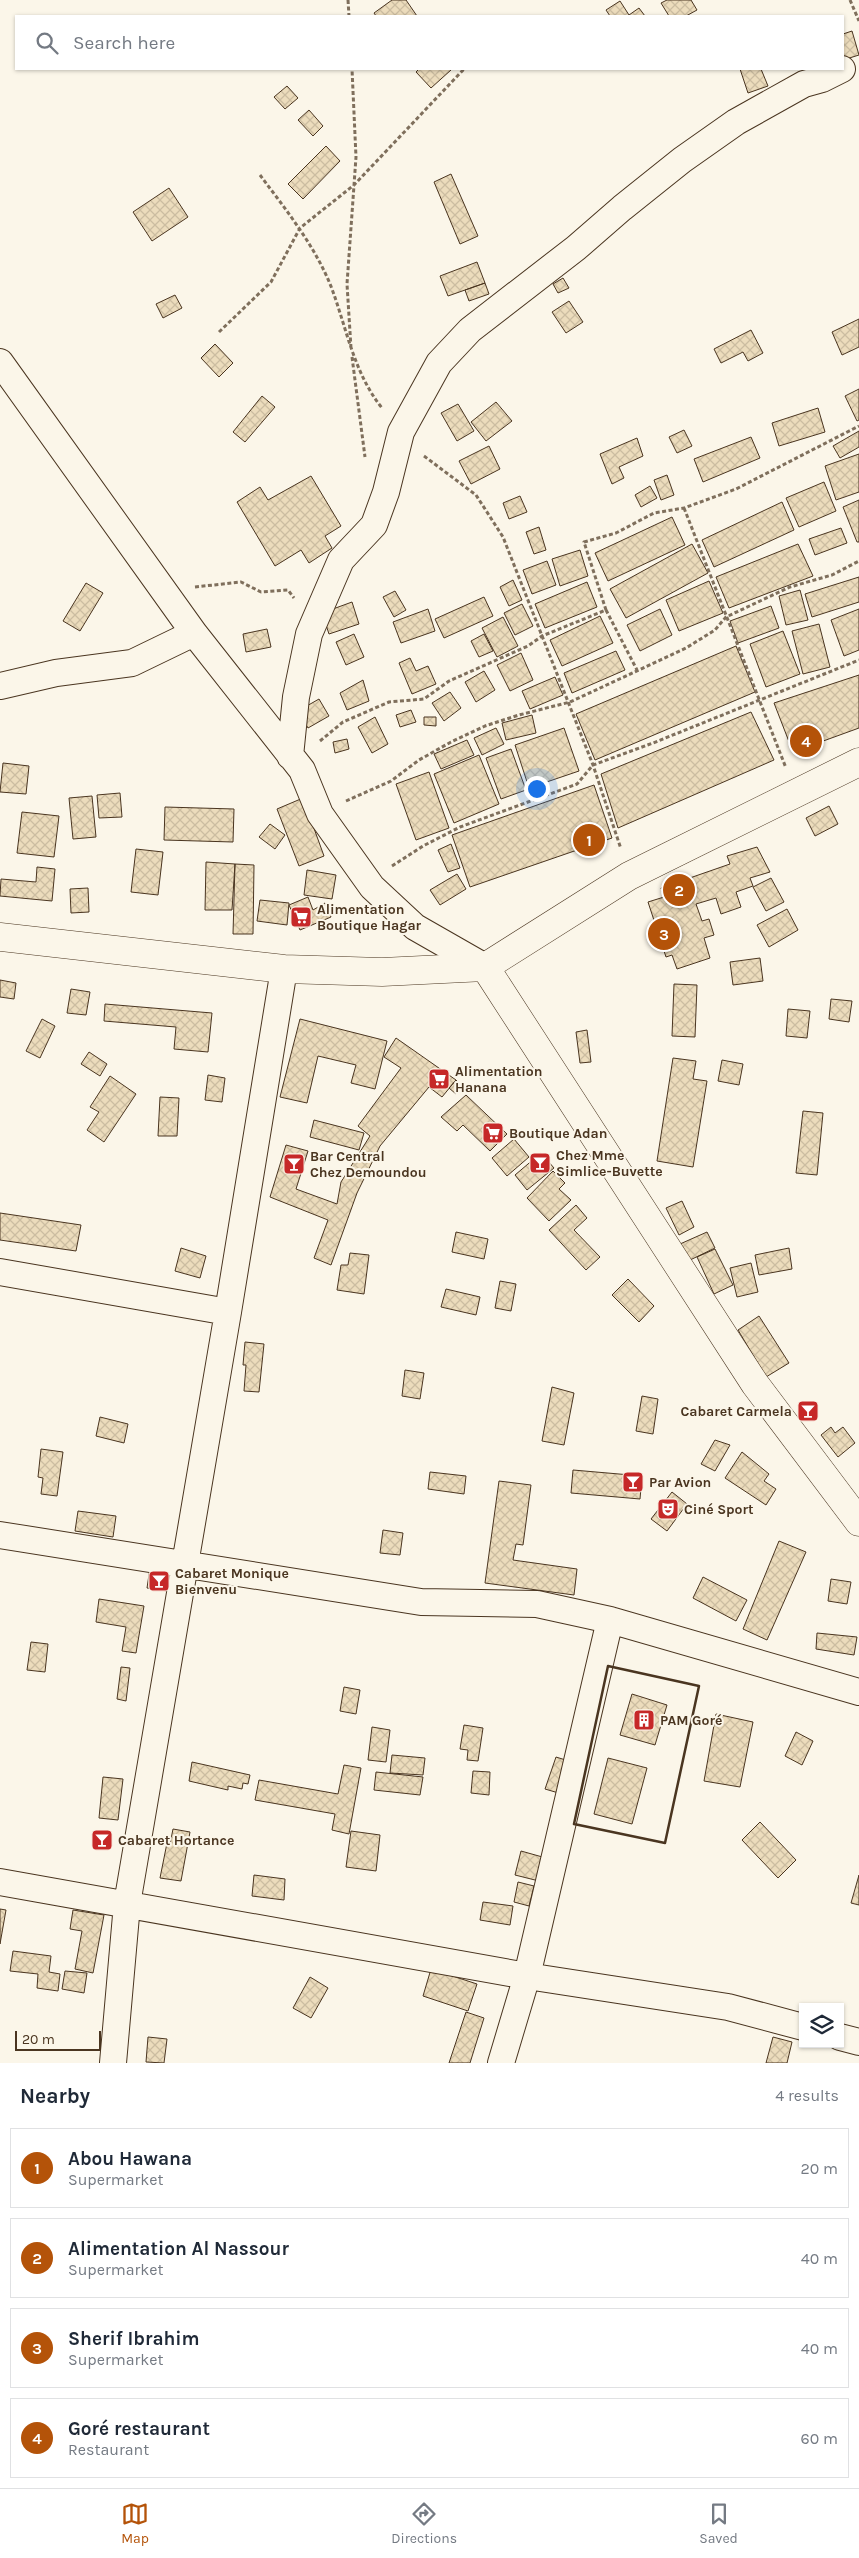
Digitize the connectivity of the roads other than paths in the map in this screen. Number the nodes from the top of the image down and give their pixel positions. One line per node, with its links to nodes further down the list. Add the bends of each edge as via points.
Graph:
1 (859, 60): 2 (street)
2 (844, 68)
3 (840, 70): 8 (street, via 804,84 736,122 682,160 470,330 439,363 401,432 374,525 340,560 309,634 296,697)
4 (0, 362): 5 (street)
5 (194, 633): 6 (street, via 132,663 56,673); 8 (street)
6 (0, 686)
7 (859, 762): 10 (main road, via 629,876)
8 (296, 763): 10 (street, via 320,814 372,887 415,927)
9 (0, 938): 11 (main road)
10 (485, 967): 11 (main road, via 382,972); 14 (main road, via 755,1384)
11 (284, 969): 13 (street)
12 (0, 1272): 13 (street)
13 (228, 1312): 16 (street)
14 (859, 1522)
15 (0, 1536): 16 (street)
16 (185, 1565): 17 (street, via 421,1602 537,1604); 20 (street)
17 (610, 1620): 18 (street); 21 (street)
18 (859, 1692)
19 (0, 1882): 20 (street)
20 (127, 1904): 21 (street); 25 (street)
21 (527, 1976): 22 (street, via 728,2007); 26 (street)
22 (799, 2026)
23 (844, 2038): 24 (street)
24 (859, 2042)
25 (113, 2063)
26 (501, 2063)

